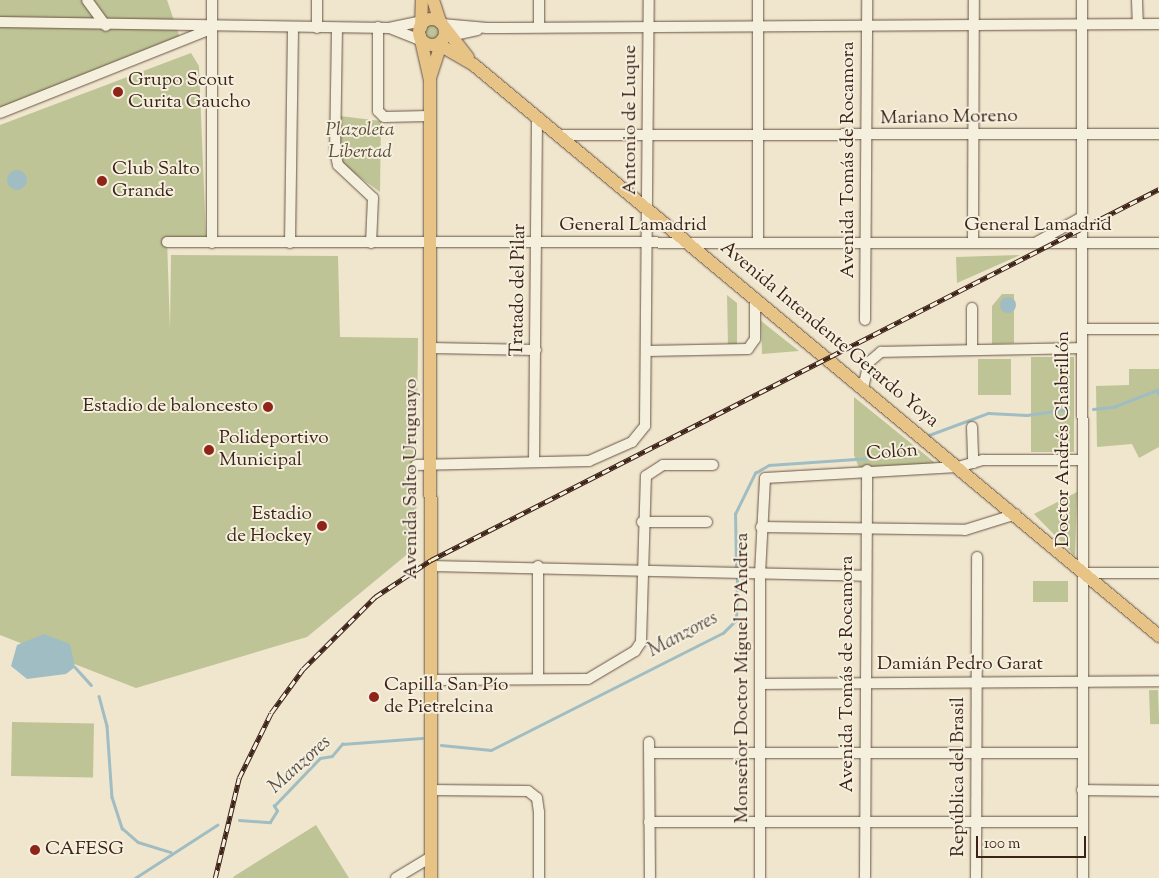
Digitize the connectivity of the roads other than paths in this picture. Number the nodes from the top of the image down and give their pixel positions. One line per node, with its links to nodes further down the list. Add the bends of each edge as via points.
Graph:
1 (87, 0): 22 (street)
2 (212, 0): 23 (street)
3 (317, 0): 25 (street)
4 (422, 0): 28 (main road, Avenida Salto Uruguayo)
5 (433, 0): 28 (main road, Avenida Salto Uruguayo)
6 (539, 0): 20 (street)
7 (648, 0): 21 (street, Antonio de Luque)
8 (758, 0): 14 (street)
9 (868, 0): 15 (street, Avenida Tomás de Rocamora)
10 (974, 0): 16 (street)
11 (1082, 0): 17 (street, Doctor Andrés Chabrillón)
12 (1138, 0): 18 (street)
13 (0, 22): 22 (street)
14 (758, 24): 15 (street); 21 (street); 38 (street)
15 (868, 24): 16 (street); 39 (street, Avenida Tomás de Rocamora)
16 (974, 24): 17 (street); 36 (street)
17 (1082, 24): 18 (street); 33 (street, Doctor Andrés Chabrillón)
18 (1138, 24): 19 (street)
19 (1159, 24)
20 (539, 25): 21 (street); 28 (street)
21 (649, 25): 37 (street, Antonio de Luque)
22 (106, 26): 23 (street)
23 (212, 28): 24 (street); 30 (street); 44 (street)
24 (293, 28): 25 (street); 45 (street)
25 (317, 28): 26 (street)
26 (337, 28): 27 (street); 46 (street, via 335,151 338,165 373,198)
27 (383, 28): 28 (street); 28 (street); 31 (street, via 378,111 384,117)
28 (434, 33): 29 (main road, Avenida Salto Uruguayo); 29 (main road, Avenida Salto Uruguayo); 32 (main road, Avenida Intendente Gerardo Yoya)
29 (430, 80): 31 (main road, Avenida Salto Uruguayo)
30 (0, 113)
31 (429, 116): 43 (main road, Avenida Salto Uruguayo)
32 (537, 118): 35 (main road, Avenida Intendente Gerardo Yoya); 47 (street, Tratado del Pilar)
33 (1082, 134): 34 (street, Mariano Moreno); 36 (street, Mariano Moreno); 41 (street, Doctor Andrés Chabrillón)
34 (1159, 134)
35 (559, 135): 37 (street, Mariano Moreno); 40 (main road, Avenida Intendente Gerardo Yoya)
36 (973, 135): 39 (street, Mariano Moreno); 51 (street)
37 (650, 136): 38 (street, Mariano Moreno); 40 (street, Antonio de Luque)
38 (758, 136): 39 (street, Mariano Moreno); 49 (street)
39 (868, 136): 50 (street, Avenida Tomás de Rocamora)
40 (649, 210): 48 (street, Antonio de Luque); 53 (main road, Avenida Intendente Gerardo Yoya)
41 (1082, 217): 52 (street); 54 (street, Doctor Andrés Chabrillón)
42 (167, 242): 44 (street, General Lamadrid)
43 (431, 242): 46 (street, General Lamadrid); 47 (street, General Lamadrid); 61 (main road, Avenida Salto Uruguayo)
44 (212, 243): 45 (street, General Lamadrid)
45 (290, 243): 46 (street, General Lamadrid)
46 (371, 243)
47 (538, 243): 48 (street, General Lamadrid); 64 (street, Tratado del Pilar)
48 (649, 243): 53 (street, General Lamadrid); 65 (street, Antonio de Luque)
49 (758, 243): 50 (street, General Lamadrid); 53 (street, General Lamadrid)
50 (866, 243): 51 (street, General Lamadrid); 58 (street, Avenida Tomás de Rocamora)
51 (973, 243): 52 (street, General Lamadrid)
52 (1035, 243): 54 (street, General Lamadrid)
53 (689, 244): 56 (main road, Avenida Intendente Gerardo Yoya)
54 (1082, 244): 55 (street, General Lamadrid); 60 (street, Doctor Andrés Chabrillón)
55 (1159, 244)
56 (755, 298): 65 (street, via 755,339 748,349); 66 (main road, Avenida Intendente Gerardo Yoya)
57 (972, 308): 63 (street)
58 (865, 320)
59 (1159, 329): 60 (street)
60 (1082, 330): 62 (street, Doctor Andrés Chabrillón)
61 (431, 348): 64 (street); 72 (main road, Avenida Salto Uruguayo)
62 (1082, 348): 63 (street); 68 (street, Doctor Andrés Chabrillón)
63 (972, 349): 66 (street, via 881,352 869,362)
64 (536, 350): 69 (street, Tratado del Pilar)
65 (647, 351): 69 (street, Antonio de Luque, via 647,420 632,442 601,459)
66 (863, 388): 74 (main road, Avenida Intendente Gerardo Yoya)
67 (972, 426): 70 (street)
68 (1082, 460): 70 (street, Colón); 86 (street, Doctor Andrés Chabrillón)
69 (534, 462): 72 (street)
70 (973, 463): 74 (street, Colón)
71 (416, 465): 72 (street)
72 (431, 465): 83 (main road, Avenida Salto Uruguayo)
73 (713, 465): 78 (street, via 663,465 651,471 643,486)
74 (958, 466): 75 (street, Colón); 77 (main road, Avenida Intendente Gerardo Yoya)
75 (867, 470): 76 (street, Colón, via 851,475); 81 (street, Avenida Tomás de Rocamora)
76 (765, 478): 80 (street, Monseñor Doctor Miguel D'Andrea)
77 (1016, 514): 81 (street, via 965,530); 86 (main road, Avenida Intendente Gerardo Yoya)
78 (642, 522): 79 (street); 85 (street)
79 (706, 522)
80 (761, 527): 81 (street); 88 (street, Monseñor Doctor Miguel D'Andrea)
81 (866, 531): 89 (street, Avenida Tomás de Rocamora)
82 (977, 557): 93 (street, República del Brasil)
83 (431, 566): 84 (street); 92 (main road, Avenida Salto Uruguayo)
84 (538, 566): 85 (street); 91 (street)
85 (641, 570): 88 (street); 91 (street, via 641,642 600,675)
86 (1082, 573): 87 (street); 90 (main road, Avenida Intendente Gerardo Yoya); 94 (street, Doctor Andrés Chabrillón)
87 (1159, 573)
88 (760, 574): 89 (street); 97 (street, Monseñor Doctor Miguel D'Andrea)
89 (865, 576): 96 (street, Avenida Tomás de Rocamora)
90 (1159, 636)
91 (538, 678): 92 (street)
92 (432, 680): 104 (main road, Avenida Salto Uruguayo)
93 (976, 682): 94 (street, Damián Pedro Garat); 96 (street, Damián Pedro Garat); 101 (street, República del Brasil)
94 (1082, 682): 95 (street, Damián Pedro Garat); 103 (street, Doctor Andrés Chabrillón)
95 (1159, 682)
96 (866, 683): 97 (street, Damián Pedro Garat); 100 (street, Avenida Tomás de Rocamora)
97 (761, 684): 99 (street, Monseñor Doctor Miguel D'Andrea)
98 (649, 742): 102 (street)
99 (760, 751): 100 (street); 102 (street); 108 (street, Monseñor Doctor Miguel D'Andrea)
100 (866, 752): 101 (street); 109 (street, Avenida Tomás de Rocamora)
101 (976, 752): 103 (street); 110 (street, República del Brasil)
102 (650, 753): 107 (street)
103 (1082, 753): 105 (street, Doctor Andrés Chabrillón)
104 (432, 790): 112 (main road, Avenida Salto Uruguayo); 115 (street, via 522,788 537,798)
105 (1082, 790): 106 (street); 111 (street, Doctor Andrés Chabrillón)
106 (1159, 791)
107 (650, 822): 108 (street); 116 (street)
108 (760, 822): 109 (street); 117 (street, Monseñor Doctor Miguel D'Andrea)
109 (866, 822): 110 (street); 118 (street, Avenida Tomás de Rocamora)
110 (976, 822): 111 (street); 119 (street, República del Brasil)
111 (1082, 822): 120 (street, Doctor Andrés Chabrillón)
112 (432, 857): 113 (street); 114 (main road, Avenida Salto Uruguayo)
113 (396, 878)
114 (431, 878)
115 (540, 878)
116 (650, 878)
117 (760, 878)
118 (865, 878)
119 (976, 878)
120 (1082, 878)

